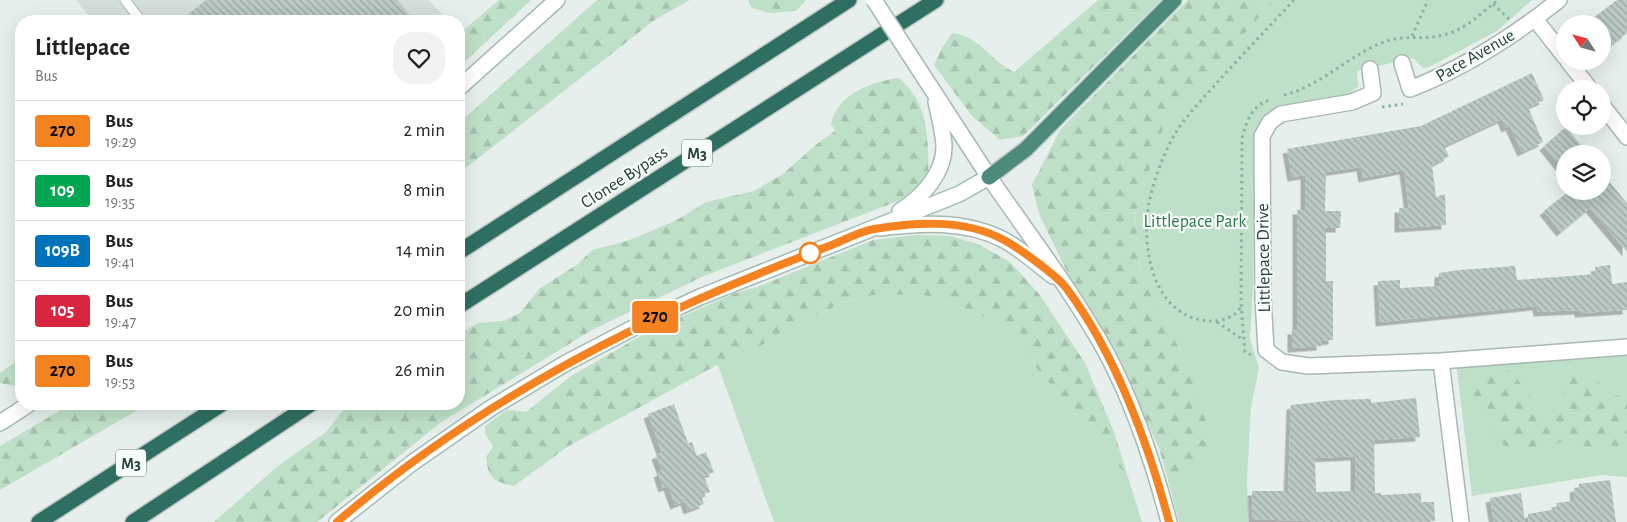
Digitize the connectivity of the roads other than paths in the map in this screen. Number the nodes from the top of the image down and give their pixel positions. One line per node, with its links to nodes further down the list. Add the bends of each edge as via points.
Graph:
1 (125, 0): 8 (lane)
2 (557, 0): 15 (street)
3 (849, 0): 21 (highway, Clonee Bypass)
4 (874, 0): 16 (street, bridge)
5 (936, 0): 23 (highway, Clonee Bypass / M3)
6 (1174, 0): 19 (highway, via 1026,149)
7 (1559, 0): 9 (street, Pace Avenue)
8 (136, 15)
9 (1536, 19): 10 (street); 11 (street, Pace Avenue, via 1445,75 1410,88)
10 (1556, 45)
11 (1402, 63)
12 (1370, 69): 25 (street, Littlepace Drive, via 1373,93 1352,102 1281,114 1270,122 1262,136 1266,350 1282,362 1308,366)
13 (1575, 70): 14 (street)
14 (1583, 80)
15 (465, 83)
16 (936, 97): 19 (street); 20 (street, via 944,147 935,180 912,204)
17 (1611, 117): 18 (street)
18 (1627, 137)
19 (988, 177): 20 (street, via 959,194); 22 (street)
20 (871, 229): 22 (street, via 927,222 978,229 1003,239); 32 (street, via 700,297 635,326 566,363 491,408)
21 (465, 248)
22 (1066, 286): 33 (street, via 1107,355 1128,402 1156,473)
23 (465, 302)
24 (1627, 347): 25 (street)
25 (1441, 361): 34 (street)
26 (20, 410): 29 (street)
27 (213, 410): 30 (highway, M3)
28 (302, 410): 31 (highway)
29 (0, 423)
30 (39, 522)
31 (133, 522)
32 (337, 522)
33 (1169, 522)
34 (1461, 522)

